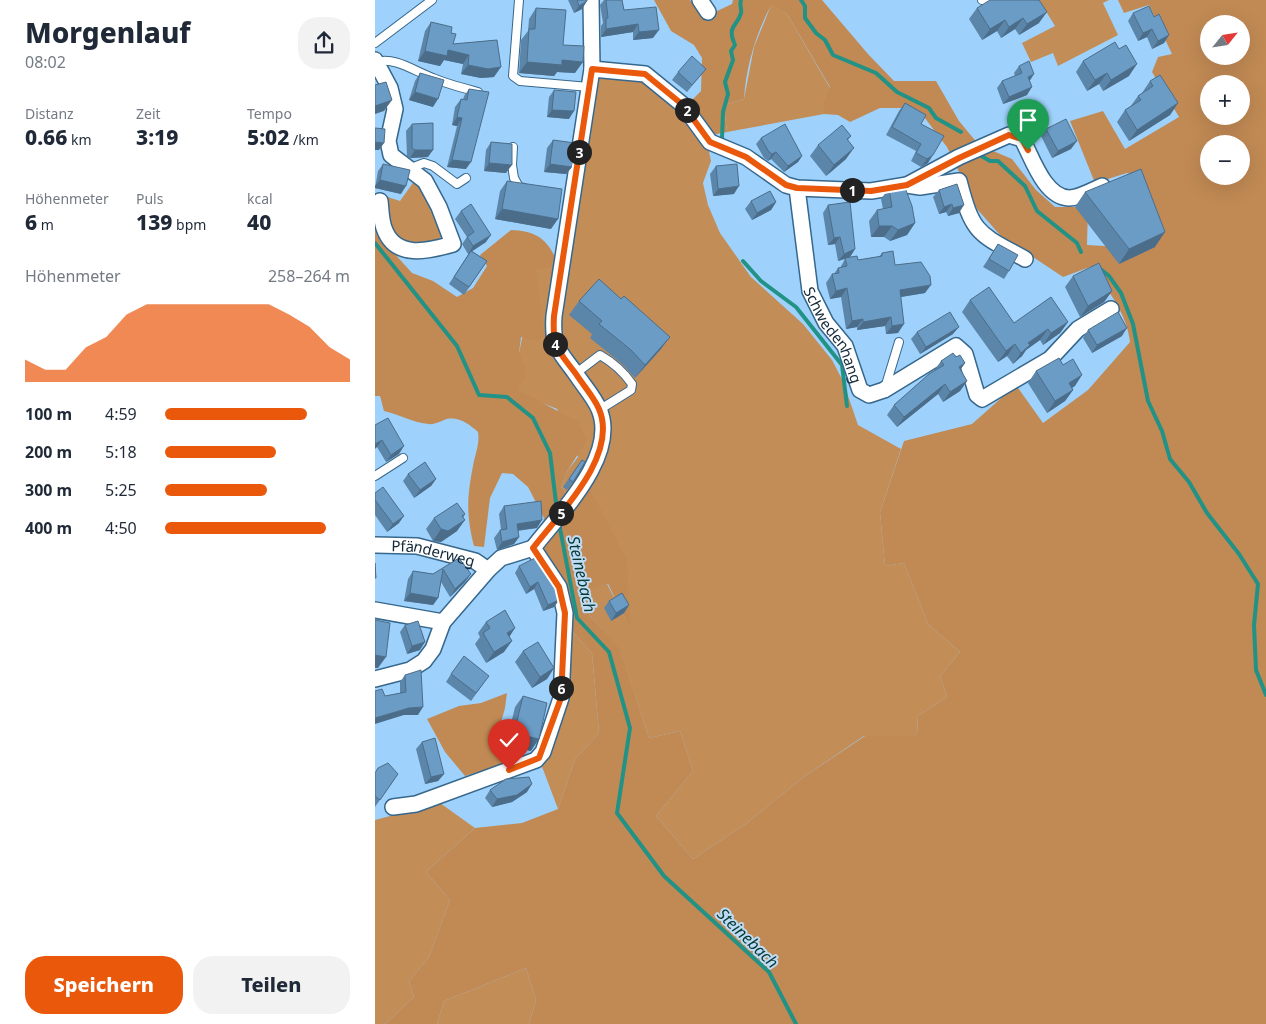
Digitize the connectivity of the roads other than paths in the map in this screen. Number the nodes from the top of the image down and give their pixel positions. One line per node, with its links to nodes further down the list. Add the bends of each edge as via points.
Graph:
1 (432, 0): 6 (lane)
2 (519, 0): 9 (lane, via 513,76 520,81)
3 (591, 0): 8 (street)
4 (982, 0): 5 (lane)
5 (988, 0)
6 (375, 43)
7 (376, 61): 10 (lane, via 401,65); 12 (street, via 390,88 395,109 388,140 391,155)
8 (592, 69): 9 (street); 16 (street, via 645,74 683,105 710,142 746,157 786,185)
9 (589, 87): 22 (street, via 569,195 554,316 553,338 559,354)
10 (485, 94)
11 (513, 147): 17 (lane, via 514,178 519,187)
12 (411, 168): 13 (lane, via 424,163 433,166 457,184); 18 (street, via 425,181 453,244 426,252 408,251 392,241 384,229)
13 (465, 178)
14 (1118, 179): 15 (street, via 1071,198 1061,196 1047,185 1022,139 1009,135)
15 (907, 185): 16 (street, via 871,191); 19 (street, via 920,187 959,181 972,223 982,235)
16 (797, 188): 23 (street, Schwedenhang, via 810,291 826,323 845,346 860,390 869,395)
17 (528, 190)
18 (380, 201)
19 (1025, 259)
20 (1111, 309): 23 (street, Schwedenhang, via 1078,328 1050,359 982,399 977,395 965,354 956,346)
21 (899, 342): 23 (lane)
22 (575, 374): 24 (street); 24 (lane, via 600,356 612,362 632,384 631,390)
23 (884, 390)
24 (599, 410): 28 (street, via 603,436 587,477)
25 (403, 458): 26 (lane)
26 (375, 476)
27 (375, 545): 29 (street, Pfänderweg, via 417,546 475,561)
28 (533, 548): 29 (street, via 501,558); 33 (street, via 559,587 565,613 561,698 543,752 537,760 470,786 416,804)
29 (488, 570): 31 (street)
30 (375, 610): 31 (street)
31 (443, 622): 32 (street, via 433,649 424,661 410,670)
32 (375, 679)
33 (393, 807)

